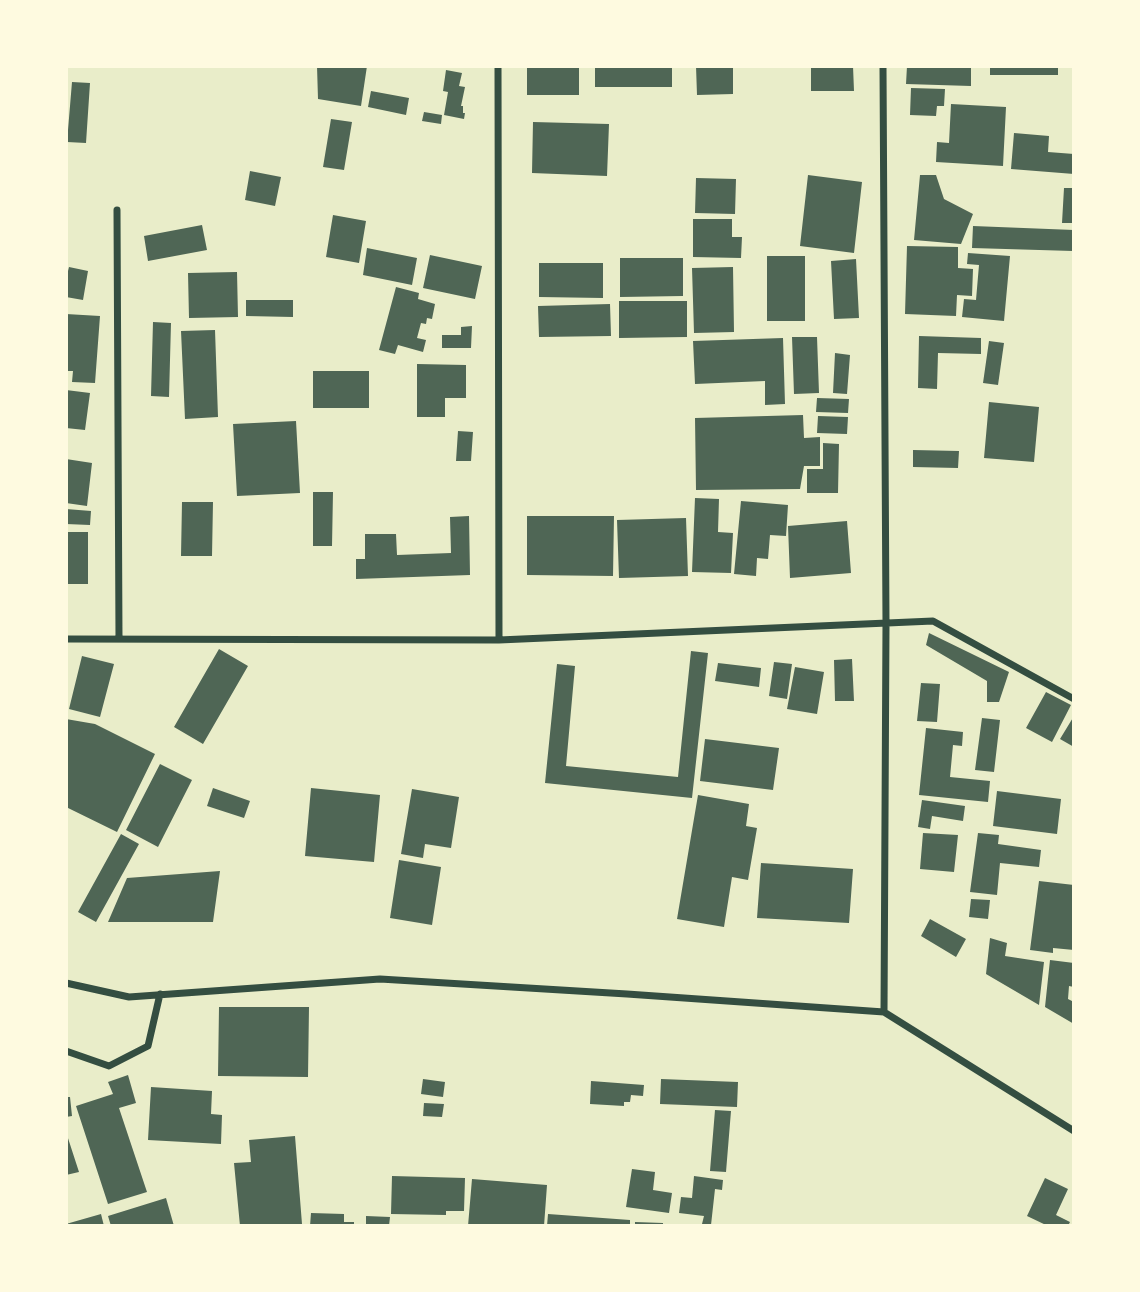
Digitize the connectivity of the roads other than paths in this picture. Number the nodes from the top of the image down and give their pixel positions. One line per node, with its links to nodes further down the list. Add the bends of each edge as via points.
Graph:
1 (498, 66): 7 (street)
2 (883, 66): 4 (street)
3 (117, 210): 6 (street)
4 (886, 623): 7 (street); 8 (street, via 933,621); 11 (street)
5 (66, 639): 6 (street)
6 (119, 639): 7 (street)
7 (499, 640)
8 (1073, 699)
9 (66, 983): 10 (street, via 129,997)
10 (160, 994): 11 (street, via 380,979); 12 (street, via 148,1046 109,1066)
11 (884, 1012): 13 (street)
12 (66, 1051)
13 (1073, 1131)

